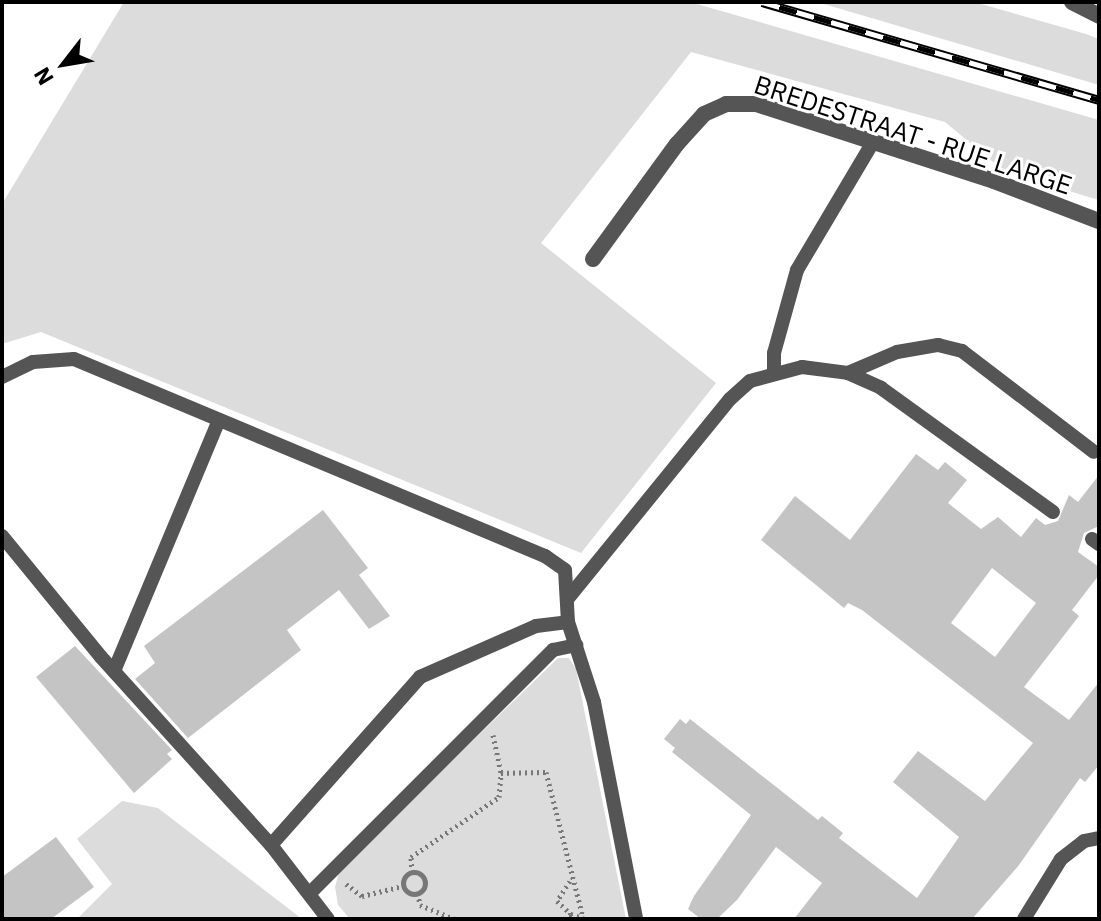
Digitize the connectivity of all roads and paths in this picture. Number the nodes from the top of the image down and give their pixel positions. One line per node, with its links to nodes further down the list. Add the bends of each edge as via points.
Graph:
1 (1072, 2): 2 (street)
2 (1099, 16)
3 (873, 142): 4 (street, BREDESTRAAT - RUE LARGE); 5 (street, BREDESTRAAT - RUE LARGE, via 756,104 726,104 704,114 677,144); 7 (lane, via 797,270 774,353)
4 (1099, 221)
5 (593, 259)
6 (848, 373): 7 (lane, via 802,367); 10 (lane, via 897,352 938,345 962,351); 11 (lane, via 881,388)
7 (774, 374): 13 (lane, via 750,381 730,399)
8 (2, 377): 9 (lane, via 33,362 74,359)
9 (218, 422): 13 (lane, via 545,556 565,570); 16 (lane)
10 (1094, 452)
11 (1053, 512)
12 (2, 536): 16 (lane)
13 (569, 597): 14 (lane)
14 (568, 622): 15 (lane); 20 (lane, via 536,626 420,677)
15 (578, 650): 17 (lane, via 553,650); 32 (lane, via 607,761)
16 (114, 671): 20 (lane)
17 (485, 716): 18 (path); 21 (lane)
18 (501, 773): 22 (path, via 499,797 411,857); 23 (path, via 546,772 570,851)
19 (1099, 838): 33 (lane, via 1084,841 1061,859)
20 (271, 845): 25 (lane)
21 (327, 872): 24 (path, via 362,896); 25 (lane)
22 (412, 872): 24 (path); 26 (path, via 425,883)
23 (570, 881): 27 (path, via 557,901); 28 (path)
24 (403, 886): 26 (path)
25 (310, 893): 29 (lane)
26 (418, 893): 30 (path, via 420,905)
27 (571, 914): 28 (path); 31 (path)
28 (584, 918)
29 (328, 919)
30 (454, 919)
31 (564, 919)
32 (636, 919)
33 (1024, 919)

